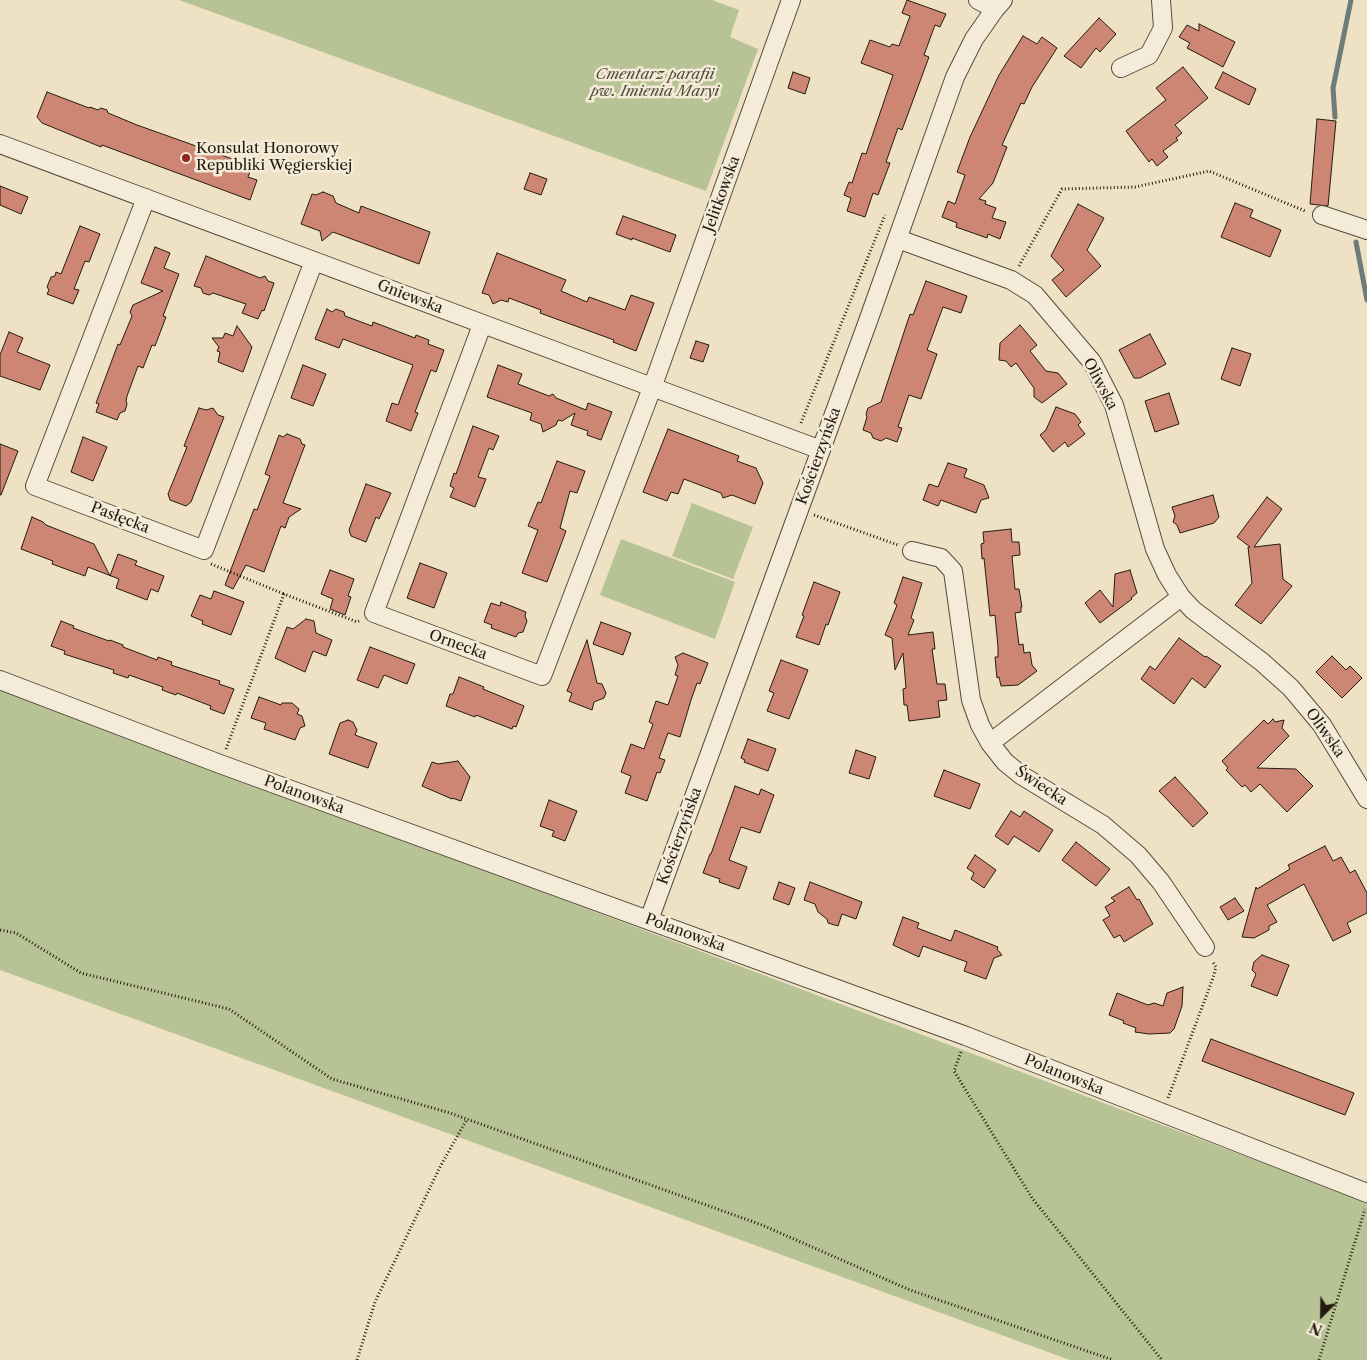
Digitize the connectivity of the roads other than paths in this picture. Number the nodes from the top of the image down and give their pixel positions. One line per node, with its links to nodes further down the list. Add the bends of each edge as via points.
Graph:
1 (791, 0): 13 (street, Jelitkowska)
2 (978, 0): 4 (street)
3 (1161, 0): 5 (street, via 1162,28 1148,55)
4 (999, 4): 10 (street, Kościerzyńska, via 974,39 955,77)
5 (1122, 68)
6 (0, 144): 7 (street, Gniewska)
7 (146, 198): 11 (street, Gniewska); 11 (street, Pasłęcka, via 35,486 204,550)
8 (1322, 215): 9 (street)
9 (1367, 230)
10 (898, 239): 14 (street, Kościerzyńska); 16 (street, Oliwska, via 1011,280 1035,295 1092,362 1114,405 1154,549)
11 (314, 261): 12 (street, Gniewska)
12 (482, 324): 13 (street, Gniewska); 13 (street, Ornecka, via 374,613 542,676)
13 (652, 388): 14 (street, Gniewska)
14 (821, 450): 20 (street, Kościerzyńska)
15 (912, 551): 18 (street, Świecka, via 941,558 952,571 971,700)
16 (1181, 597): 18 (street); 19 (street, Oliwska, via 1291,688 1322,725)
17 (0, 680): 20 (street, Polanowska)
18 (990, 743): 21 (street, Świecka, via 1021,776 1103,825 1138,856 1161,882)
19 (1367, 799)
20 (649, 920): 22 (street, Polanowska, via 966,1036)
21 (1205, 947)
22 (1367, 1193)

